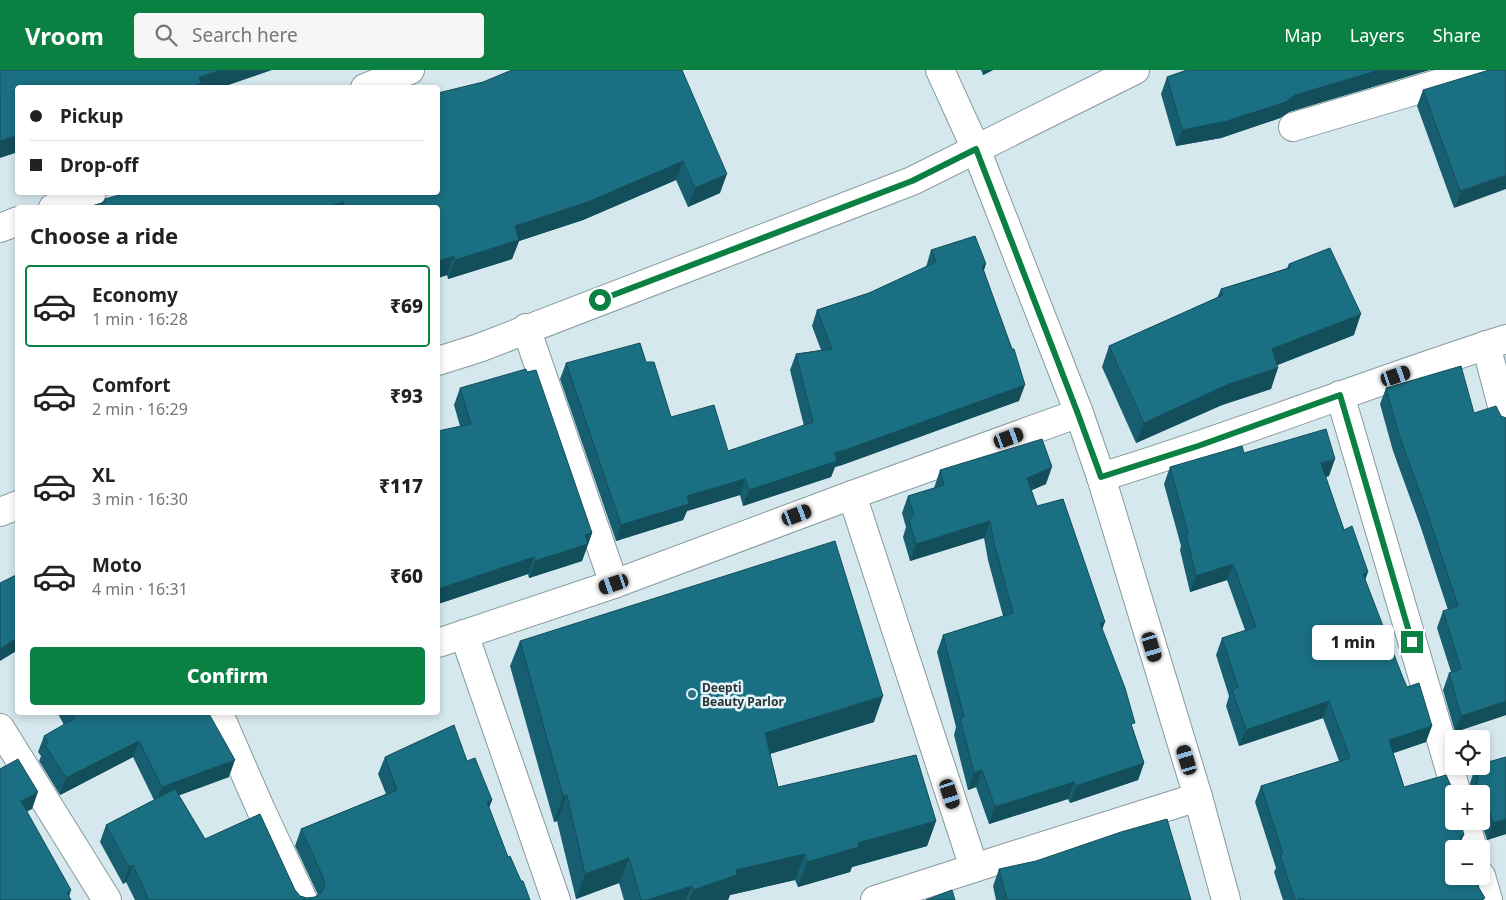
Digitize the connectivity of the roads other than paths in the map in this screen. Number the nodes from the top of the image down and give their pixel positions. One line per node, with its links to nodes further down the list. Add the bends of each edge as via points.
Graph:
1 (410, 70): 5 (street)
2 (940, 70): 7 (street)
3 (1135, 70): 7 (street)
4 (1484, 70): 6 (street)
5 (372, 85)
6 (1292, 127)
7 (976, 149): 12 (street, via 912,181); 16 (street)
8 (85, 195): 9 (street)
9 (60, 205)
10 (15, 222): 11 (street)
11 (0, 228)
12 (526, 328): 14 (street); 22 (street)
13 (1496, 342): 15 (street); 17 (street)
14 (440, 360)
15 (1340, 395): 18 (street); 27 (street)
16 (1078, 414): 18 (street); 19 (street)
17 (1506, 421)
18 (1101, 477): 28 (street)
19 (852, 495): 22 (street); 29 (street)
20 (15, 506): 21 (street)
21 (0, 512)
22 (614, 584): 23 (street)
23 (464, 634): 24 (street); 33 (street)
24 (440, 642)
25 (223, 715): 32 (street, via 261,810)
26 (0, 728): 31 (street)
27 (1454, 785)
28 (1198, 797): 29 (street); 35 (street)
29 (974, 868): 34 (street)
30 (1484, 885): 36 (street)
31 (107, 900)
32 (303, 900)
33 (556, 900)
34 (875, 900)
35 (1226, 900)
36 (1488, 900)

